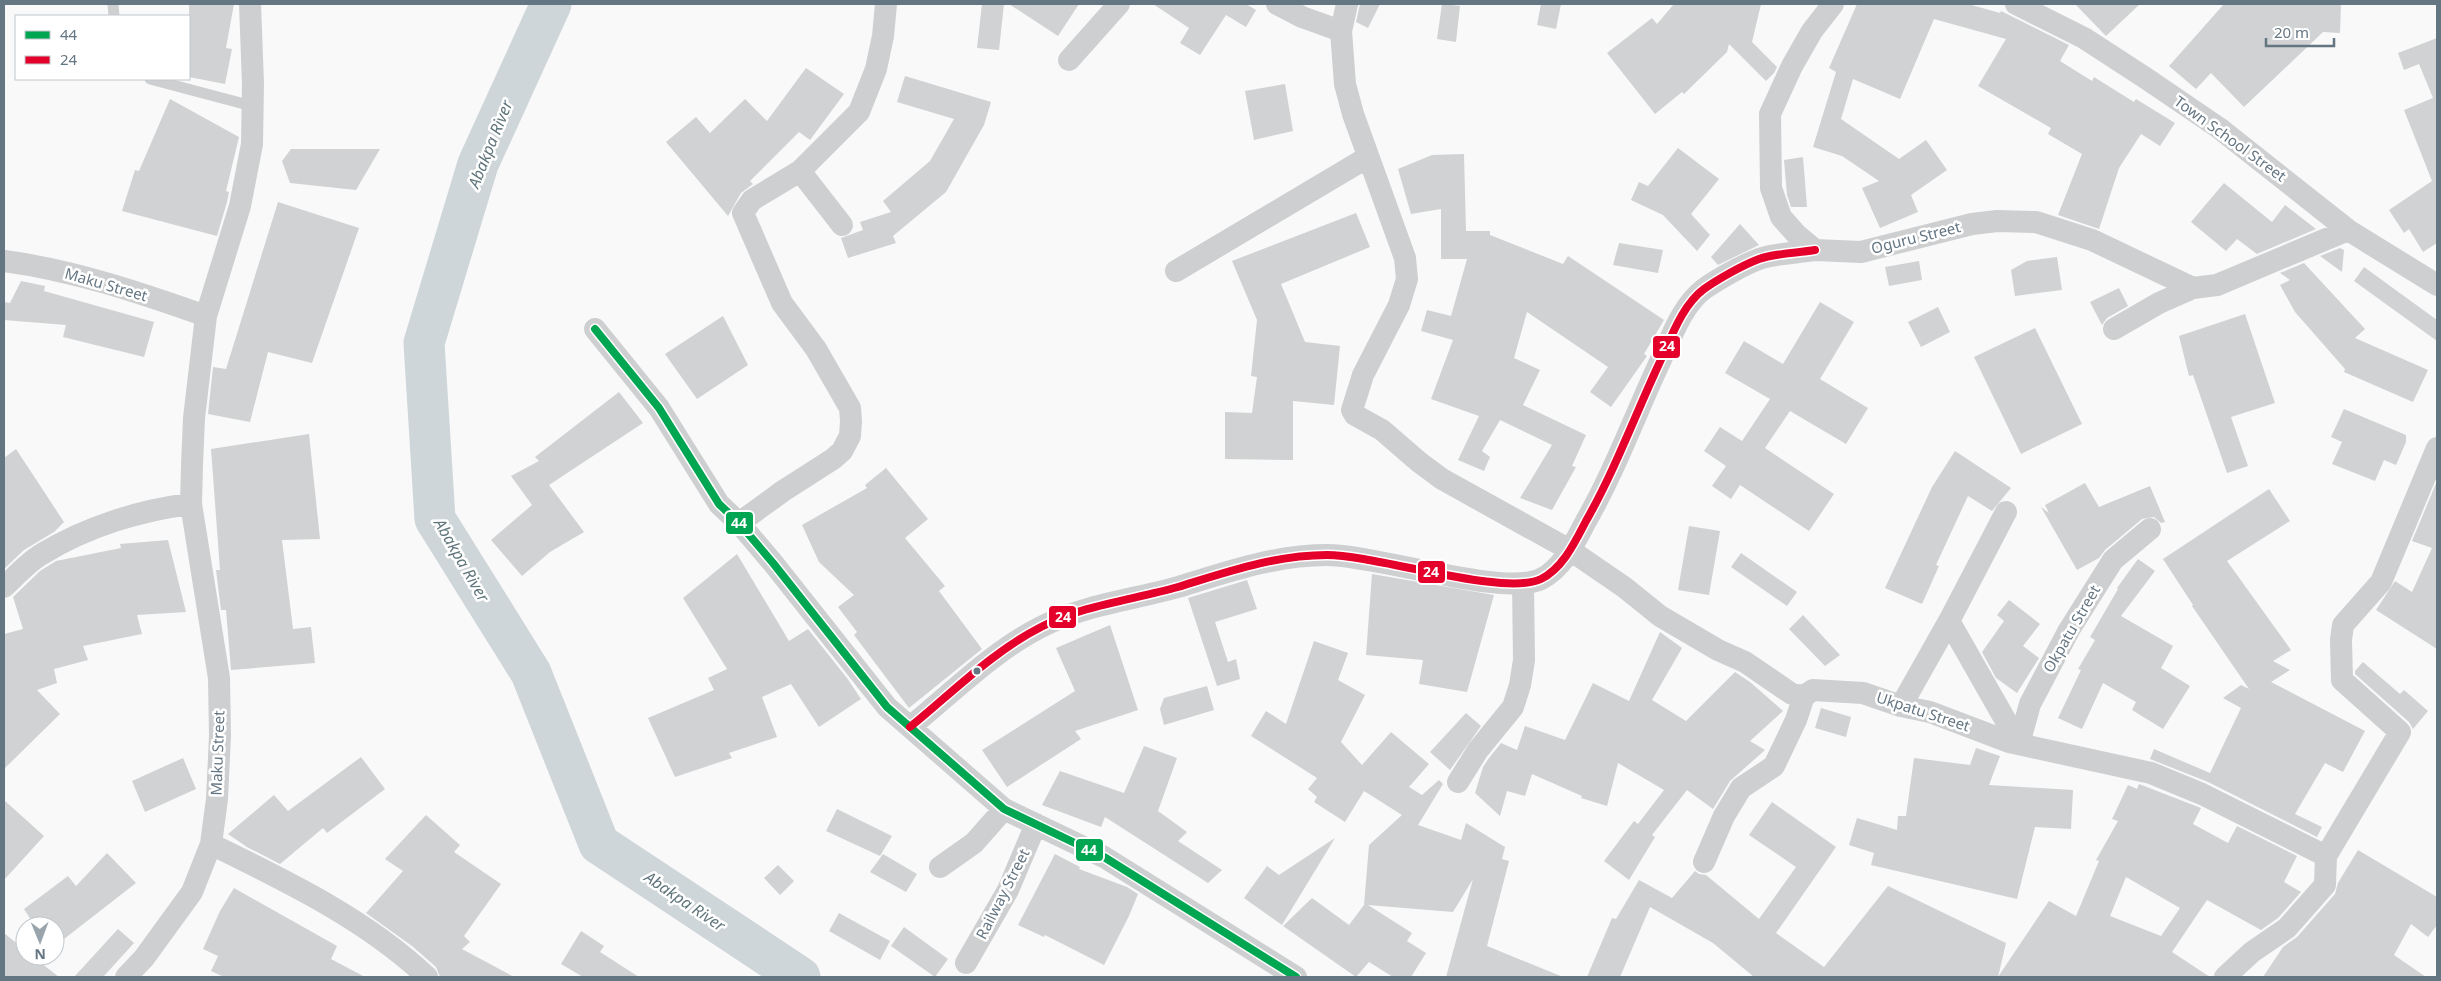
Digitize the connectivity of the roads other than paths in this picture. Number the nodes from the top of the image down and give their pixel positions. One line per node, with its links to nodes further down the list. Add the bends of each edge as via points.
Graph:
1 (250, 4): 11 (street, Maku Street)
2 (886, 4): 13 (street, via 876,69 859,112)
3 (1119, 4): 9 (street)
4 (1277, 4): 8 (street)
5 (1347, 4): 8 (street)
6 (1833, 4): 16 (street, via 1812,31 1770,114 1771,188 1781,217)
7 (2016, 4): 15 (street, Town School Street, via 2084,38 2219,128)
8 (1341, 31): 12 (street, via 1345,84)
9 (1069, 60)
10 (154, 80): 11 (lane)
11 (252, 106): 21 (street, Maku Street, via 252,144 240,206)
12 (1368, 157): 18 (street); 29 (street, via 1405,258 1407,279 1399,305 1363,375 1352,410 1442,479)
13 (800, 171): 14 (street); 27 (street, via 752,200 743,213 782,303 816,349 850,408 850,436 834,459)
14 (842, 225)
15 (2348, 230): 19 (street, Town School Street); 20 (street, via 2218,285)
16 (1816, 250): 20 (street, Oguru Street, via 1861,252 1972,224 2036,222 2092,240); 29 (street, Oguru Street, via 1760,258 1705,288 1693,299 1673,334 1596,503)
17 (4, 261): 21 (street, Maku Street, via 96,280)
18 (1176, 271)
19 (2437, 286)
20 (2193, 288): 23 (street, via 2159,302)
21 (206, 316): 25 (street, Maku Street, via 194,418)
22 (596, 329): 27 (street, via 659,408 719,504)
23 (2114, 329)
24 (2437, 448): 41 (street, via 2381,582 2343,625 2342,680 2400,732)
25 (191, 504): 31 (street, via 150,511 67,541 40,555); 40 (street, Maku Street, via 219,678 217,799)
26 (2006, 512): 32 (street)
27 (739, 523): 35 (street, via 864,680)
28 (2150, 529): 36 (street, Okpatu Street, via 2113,560 2069,630 2030,704)
29 (1570, 550): 30 (street, Oguru Street, via 1541,579); 33 (street, via 1660,616 1745,662 1792,694)
30 (1523, 583): 35 (street, Oguru Street, via 1498,583 1329,555 1282,558 1220,572 1081,611 1041,627 961,683); 37 (street, via 1524,660 1513,707 1478,750)
31 (4, 587)
32 (1949, 621): 34 (street); 36 (street)
33 (1804, 696): 34 (street, Ukpatu Street, via 1813,690 1863,693); 42 (street, via 1774,766 1741,788 1724,816)
34 (1901, 706): 36 (street, Ukpatu Street, via 1930,712)
35 (910, 727): 38 (street)
36 (2019, 744): 41 (street, Ukpatu Street, via 2151,773 2202,794)
37 (1458, 782)
38 (1004, 809): 39 (street); 43 (street, via 974,843)
39 (1036, 824): 44 (street, Railway Street, via 1020,867); 47 (street, via 1140,878)
40 (211, 844): 45 (street, Maku Street, via 192,892 144,958); 46 (street, via 320,900)
41 (2326, 856): 48 (street, via 2325,885 2287,928 2252,952)
42 (1704, 862)
43 (940, 867)
44 (966, 963)
45 (126, 977)
46 (426, 977)
47 (1296, 977)
48 (2225, 977)

